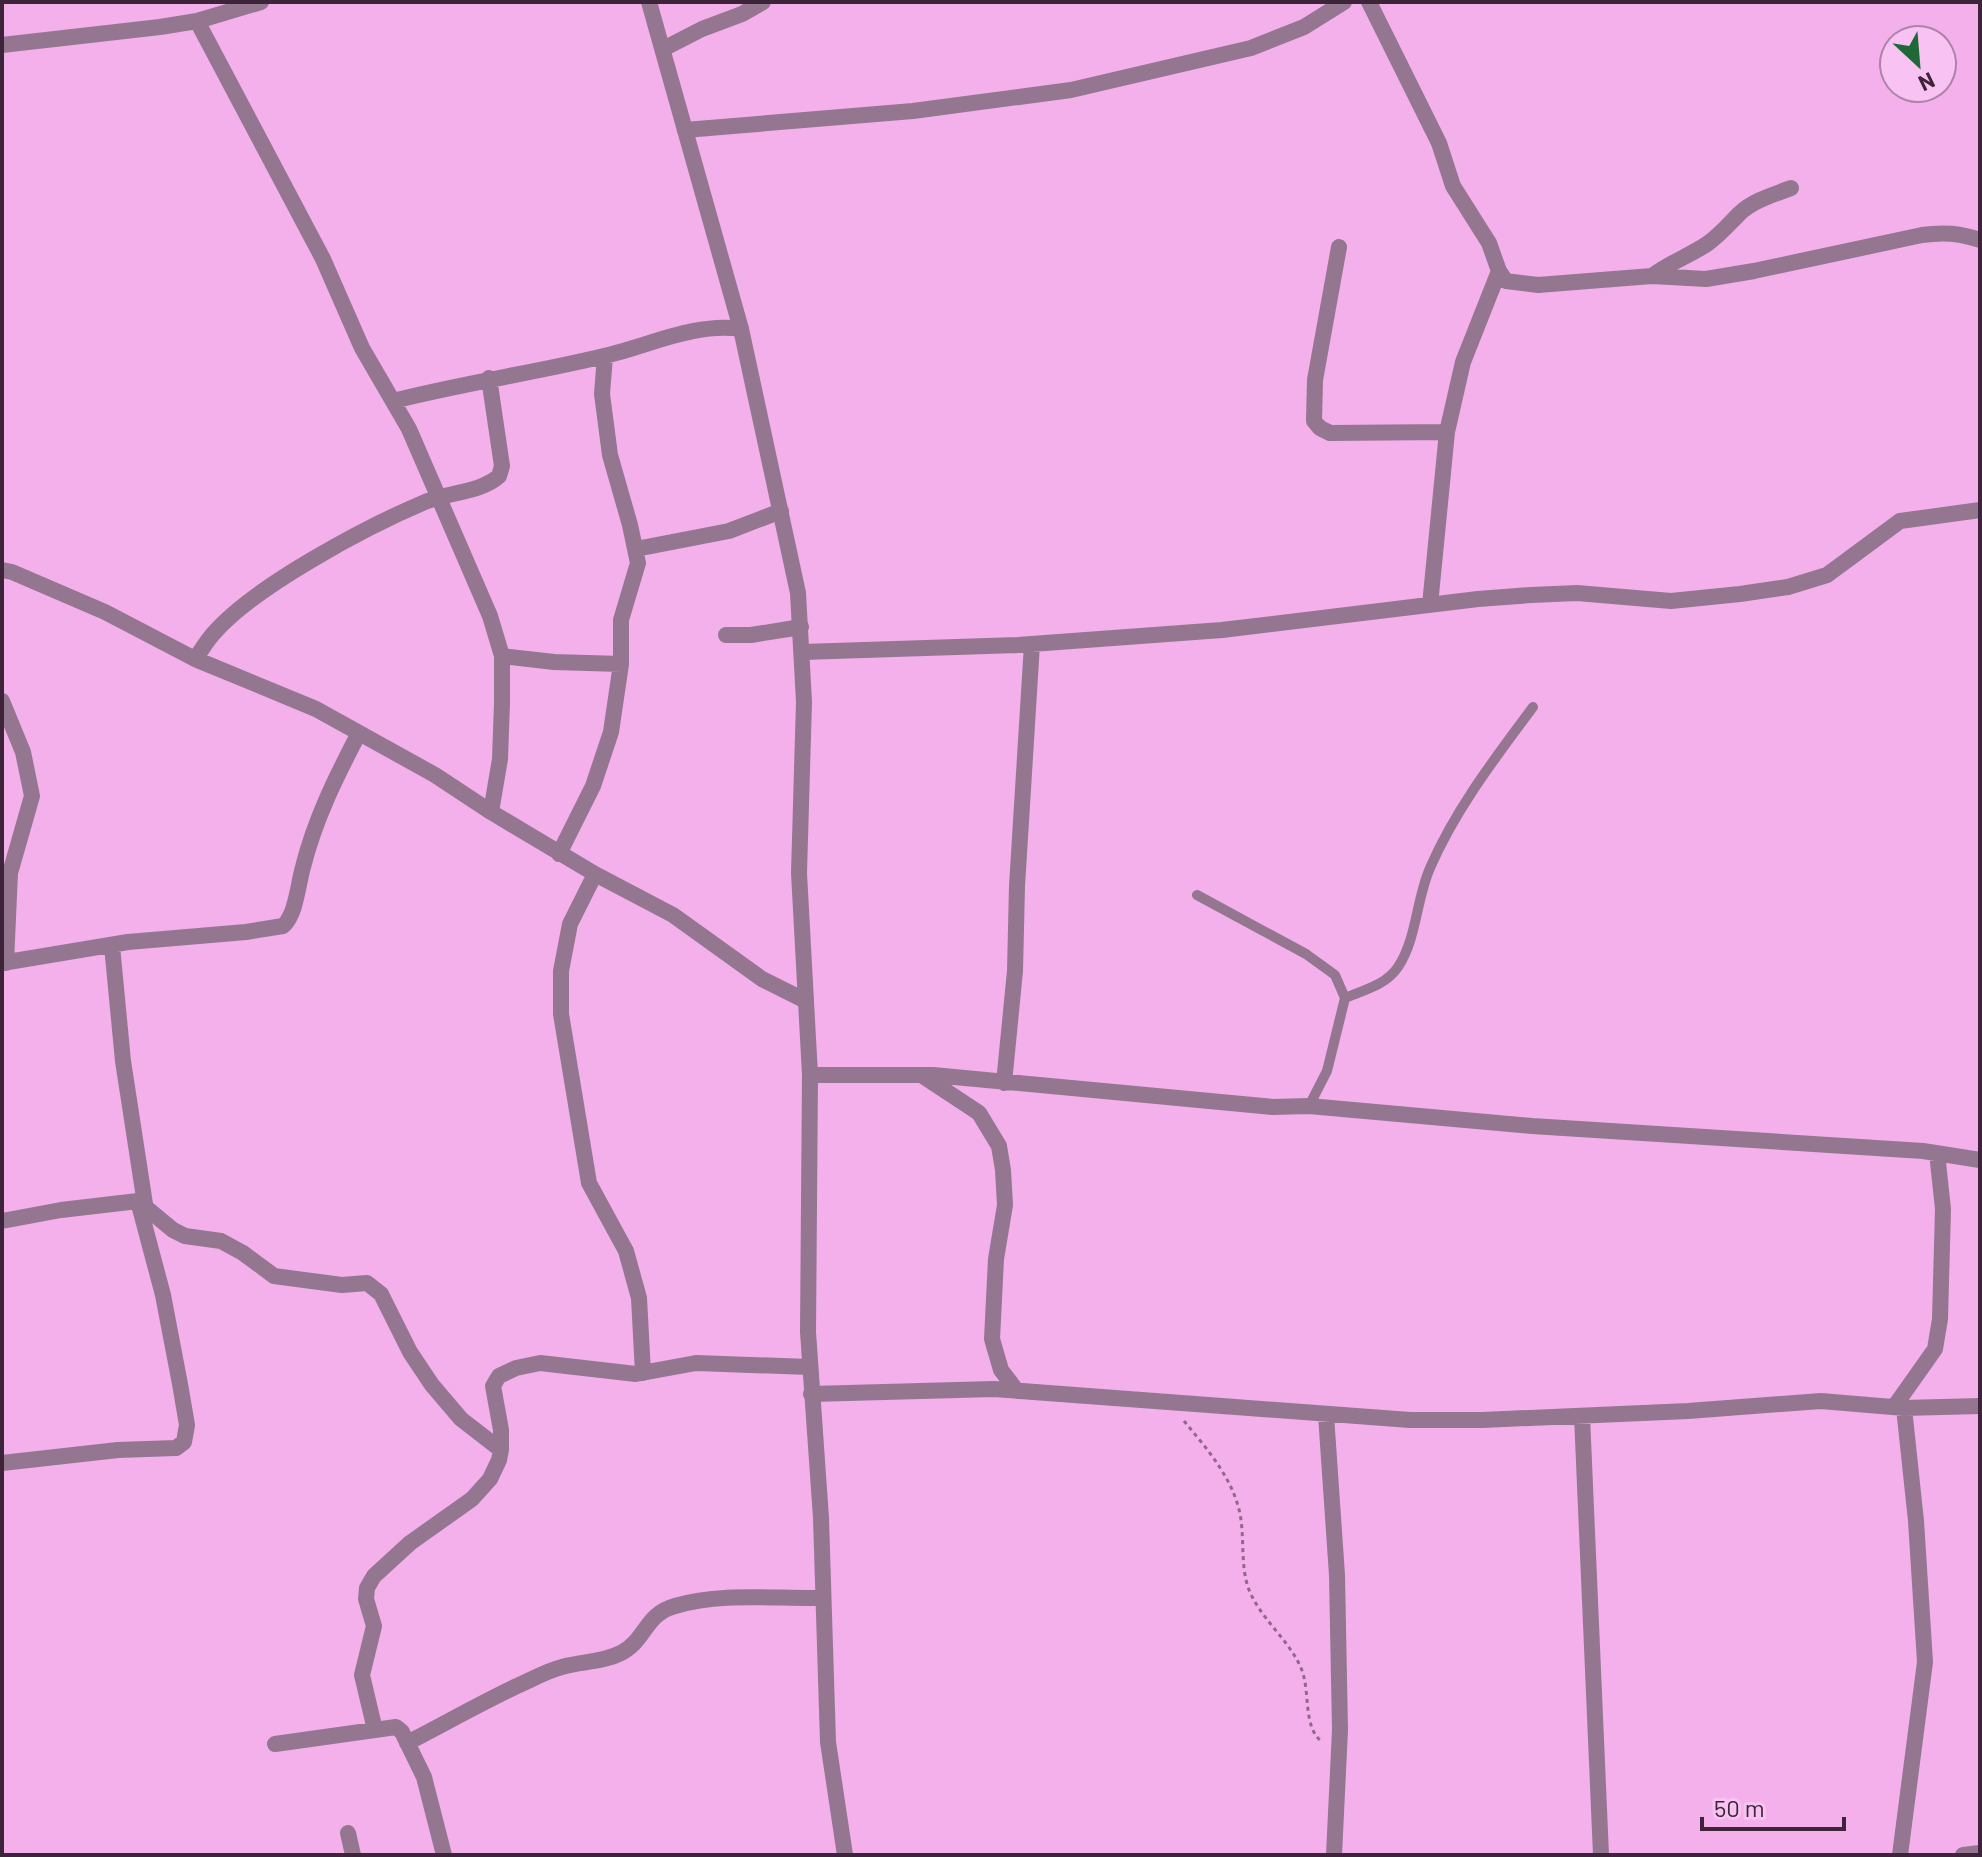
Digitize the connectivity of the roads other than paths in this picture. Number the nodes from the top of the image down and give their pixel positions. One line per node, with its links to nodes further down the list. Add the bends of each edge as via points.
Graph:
1 (261, 2): 6 (street)
2 (649, 2): 9 (street)
3 (763, 2): 9 (street)
4 (1344, 2): 10 (street, via 1304,27 1251,48 1071,90 913,111)
5 (1369, 2): 14 (street, via 1439,143 1453,186 1489,243)
6 (222, 7): 7 (street)
7 (197, 21): 8 (street); 19 (street)
8 (2, 45)
9 (663, 49): 10 (street)
10 (685, 130): 16 (street)
11 (1791, 188): 15 (street, via 1759,200 1707,244)
12 (1980, 240): 15 (street, via 1943,232 1728,276)
13 (1339, 247): 20 (street, via 1315,380 1314,421 1330,433)
14 (1499, 271): 15 (street, via 1512,283 1538,285); 20 (street, via 1463,362)
15 (1652, 276)
16 (741, 329): 17 (street, via 722,326); 23 (street)
17 (605, 356): 18 (street); 24 (street, via 602,394 608,442)
18 (489, 378): 19 (street); 21 (street, via 499,476)
19 (393, 401): 21 (street)
20 (1447, 432): 27 (street)
21 (438, 497): 32 (street); 33 (street, via 336,548 250,601 214,633)
22 (1980, 510): 27 (street, via 1900,521 1827,575 1788,587 1671,601 1577,593)
23 (781, 511): 24 (street, via 729,531); 28 (street)
24 (636, 549): 34 (street, via 636,575 621,620)
25 (2, 570): 26 (street); 33 (street, via 105,612)
26 (2, 577)
27 (1430, 605): 30 (street, via 1222,630)
28 (801, 627): 29 (street); 31 (street)
29 (726, 635)
30 (1032, 644): 31 (street); 48 (street)
31 (803, 652): 45 (street, via 799,873)
32 (502, 656): 34 (street); 38 (street, via 500,759)
33 (195, 659): 37 (street, via 316,709)
34 (621, 664): 39 (street, via 611,732 598,773)
35 (2, 701): 43 (street, via 23,752 32,796 10,873)
36 (1533, 707): 44 (lane, via 1440,844 1399,966 1379,984)
37 (359, 733): 38 (street); 42 (street, via 327,793 286,924)
38 (491, 812): 39 (street)
39 (559, 854): 40 (street)
40 (595, 874): 45 (street, via 673,915 762,979); 55 (street, via 570,924 561,971 561,1014 589,1182 626,1251 639,1298)
41 (1197, 895): 44 (lane, via 1306,954 1335,975)
42 (112, 946): 43 (street); 52 (street)
43 (4, 963)
44 (1345, 998): 49 (lane, via 1327,1071)
45 (806, 1001): 46 (street)
46 (810, 1075): 47 (street); 54 (street)
47 (920, 1075): 48 (street); 56 (street, via 979,1113 999,1146 1005,1205 992,1339 1001,1370)
48 (1004, 1083): 49 (street)
49 (1309, 1106): 50 (street)
50 (1937, 1153): 51 (street); 59 (street, via 1943,1209 1940,1319 1935,1349)
51 (1980, 1160)
52 (141, 1203): 53 (street); 62 (street, via 173,1230 221,1241 274,1276 367,1283 381,1294 432,1385 461,1419); 63 (street, via 172,1339 187,1425 184,1442 176,1448)
53 (2, 1221)
54 (810, 1367): 55 (street, via 696,1363); 57 (street)
55 (643, 1373): 62 (street, via 540,1363 499,1376 493,1386)
56 (1017, 1391): 57 (street); 60 (street)
57 (811, 1394): 64 (street)
58 (1980, 1406): 59 (street)
59 (1899, 1408): 61 (street, via 1821,1401); 75 (street, via 1916,1521 1925,1662)
60 (1326, 1415): 61 (street, via 1410,1420); 73 (street, via 1340,1730)
61 (1582, 1416): 74 (street)
62 (501, 1450): 65 (street, via 490,1479 472,1499 410,1543 367,1588 374,1626 362,1675)
63 (2, 1463)
64 (822, 1598): 66 (street, via 675,1606 652,1617 625,1651 536,1677); 72 (street, via 828,1742)
65 (375, 1730): 66 (street, via 396,1727); 67 (street)
66 (407, 1743): 71 (street, via 424,1777)
67 (275, 1744)
68 (348, 1833): 70 (street)
69 (1980, 1853): 76 (street)
70 (353, 1855)
71 (444, 1855)
72 (845, 1855)
73 (1334, 1855)
74 (1601, 1855)
75 (1900, 1855)
76 (1963, 1855)

